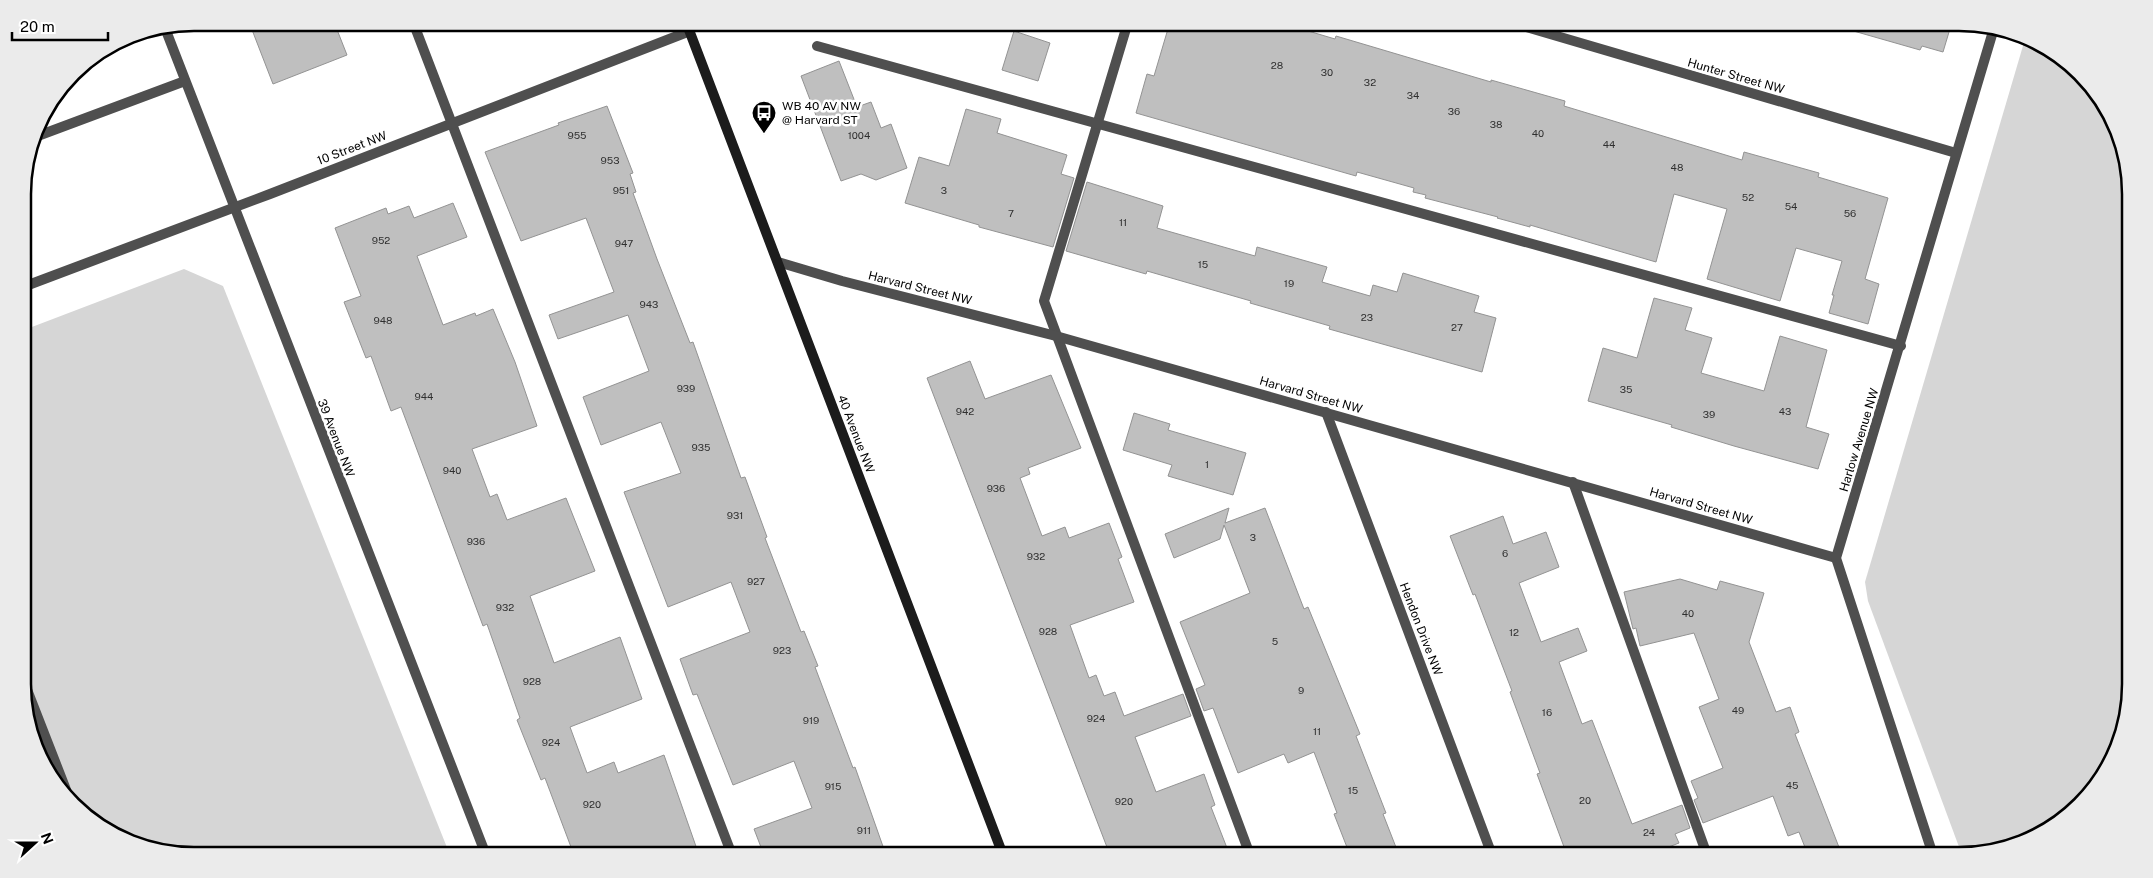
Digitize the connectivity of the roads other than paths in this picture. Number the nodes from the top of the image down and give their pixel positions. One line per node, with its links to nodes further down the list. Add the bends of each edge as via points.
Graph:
1 (416, 31): 10 (street)
2 (678, 31): 10 (street, 10 Street NW)
3 (690, 31): 15 (street, 40 Avenue NW)
4 (1125, 31): 11 (street)
5 (1541, 31): 13 (street, Hunter Street NW)
6 (167, 34): 9 (street, 39 Avenue NW)
7 (1992, 35): 13 (street, Harlow Avenue NW)
8 (817, 46): 11 (street)
9 (184, 81): 12 (street); 14 (street, 39 Avenue NW)
10 (450, 123): 14 (street, 10 Street NW); 29 (street)
11 (1097, 124): 17 (street, via 1044,301); 18 (street)
12 (43, 134)
13 (1956, 153): 18 (street, Harlow Avenue NW)
14 (234, 207): 16 (street, 10 Street NW); 28 (street, 39 Avenue NW)
15 (778, 262): 17 (street, Harvard Street NW); 30 (street, 40 Avenue NW)
16 (32, 284)
17 (1056, 336): 19 (street, Harvard Street NW); 24 (street)
18 (1901, 346): 21 (street, Harlow Avenue NW)
19 (1326, 412): 20 (street, Harvard Street NW); 25 (street, Hendon Drive NW)
20 (1573, 482): 21 (street, Harvard Street NW); 26 (street)
21 (1836, 558): 27 (street)
22 (33, 705): 23 (street)
23 (61, 776)
24 (1247, 846)
25 (1489, 846)
26 (1704, 846)
27 (1930, 846)
28 (482, 847)
29 (729, 847)
30 (1000, 847)

